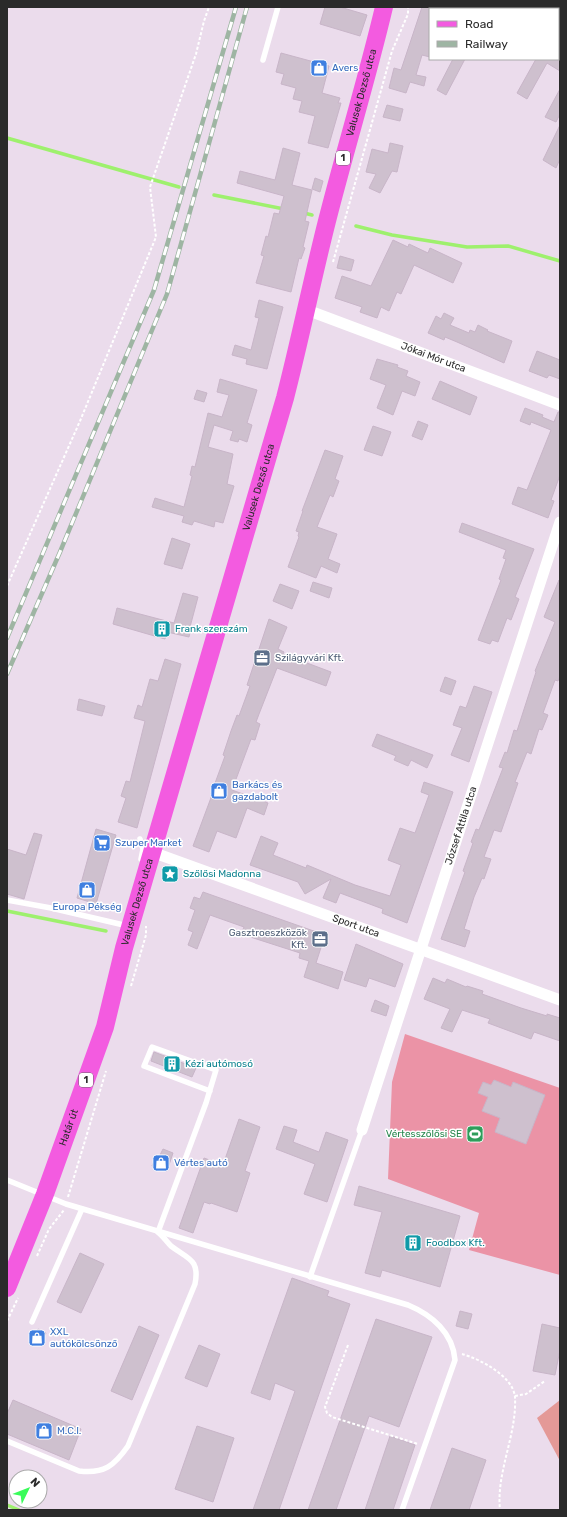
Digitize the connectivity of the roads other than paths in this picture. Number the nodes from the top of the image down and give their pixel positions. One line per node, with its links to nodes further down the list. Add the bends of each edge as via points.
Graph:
1 (278, 7): 3 (lane)
2 (384, 7): 4 (main road, Valusek Dezső utca / 1, via 326,224)
3 (263, 60)
4 (307, 310): 5 (street, Jókai Mór utca); 8 (main road, Valusek Dezső utca / 1, via 273,441)
5 (560, 405)
6 (560, 522): 11 (street, József Attila utca)
7 (140, 838): 8 (lane)
8 (147, 856): 10 (main road, Valusek Dezső utca / 1); 11 (street, Sport utca)
9 (7, 900): 10 (lane)
10 (131, 926): 12 (main road, Valusek Dezső utca / 1)
11 (420, 950): 13 (street, Sport utca); 15 (street, József Attila utca)
12 (120, 964): 17 (main road, Határ út / 1, via 104,1027)
13 (560, 1000)
14 (210, 1091): 14 (lane, via 144,1066 152,1047 216,1070); 19 (lane)
15 (362, 1130): 20 (lane)
16 (7, 1180): 17 (lane)
17 (45, 1194): 18 (lane); 21 (main road, Határ út / 1)
18 (82, 1209): 19 (lane); 22 (lane)
19 (158, 1232): 20 (lane); 23 (lane, via 193,1261 197,1275 131,1438 121,1455 103,1470 79,1471)
20 (310, 1277): 24 (lane, via 422,1311 436,1321 455,1352 452,1371)
21 (13, 1292)
22 (32, 1322)
23 (7, 1441)
24 (402, 1510)

